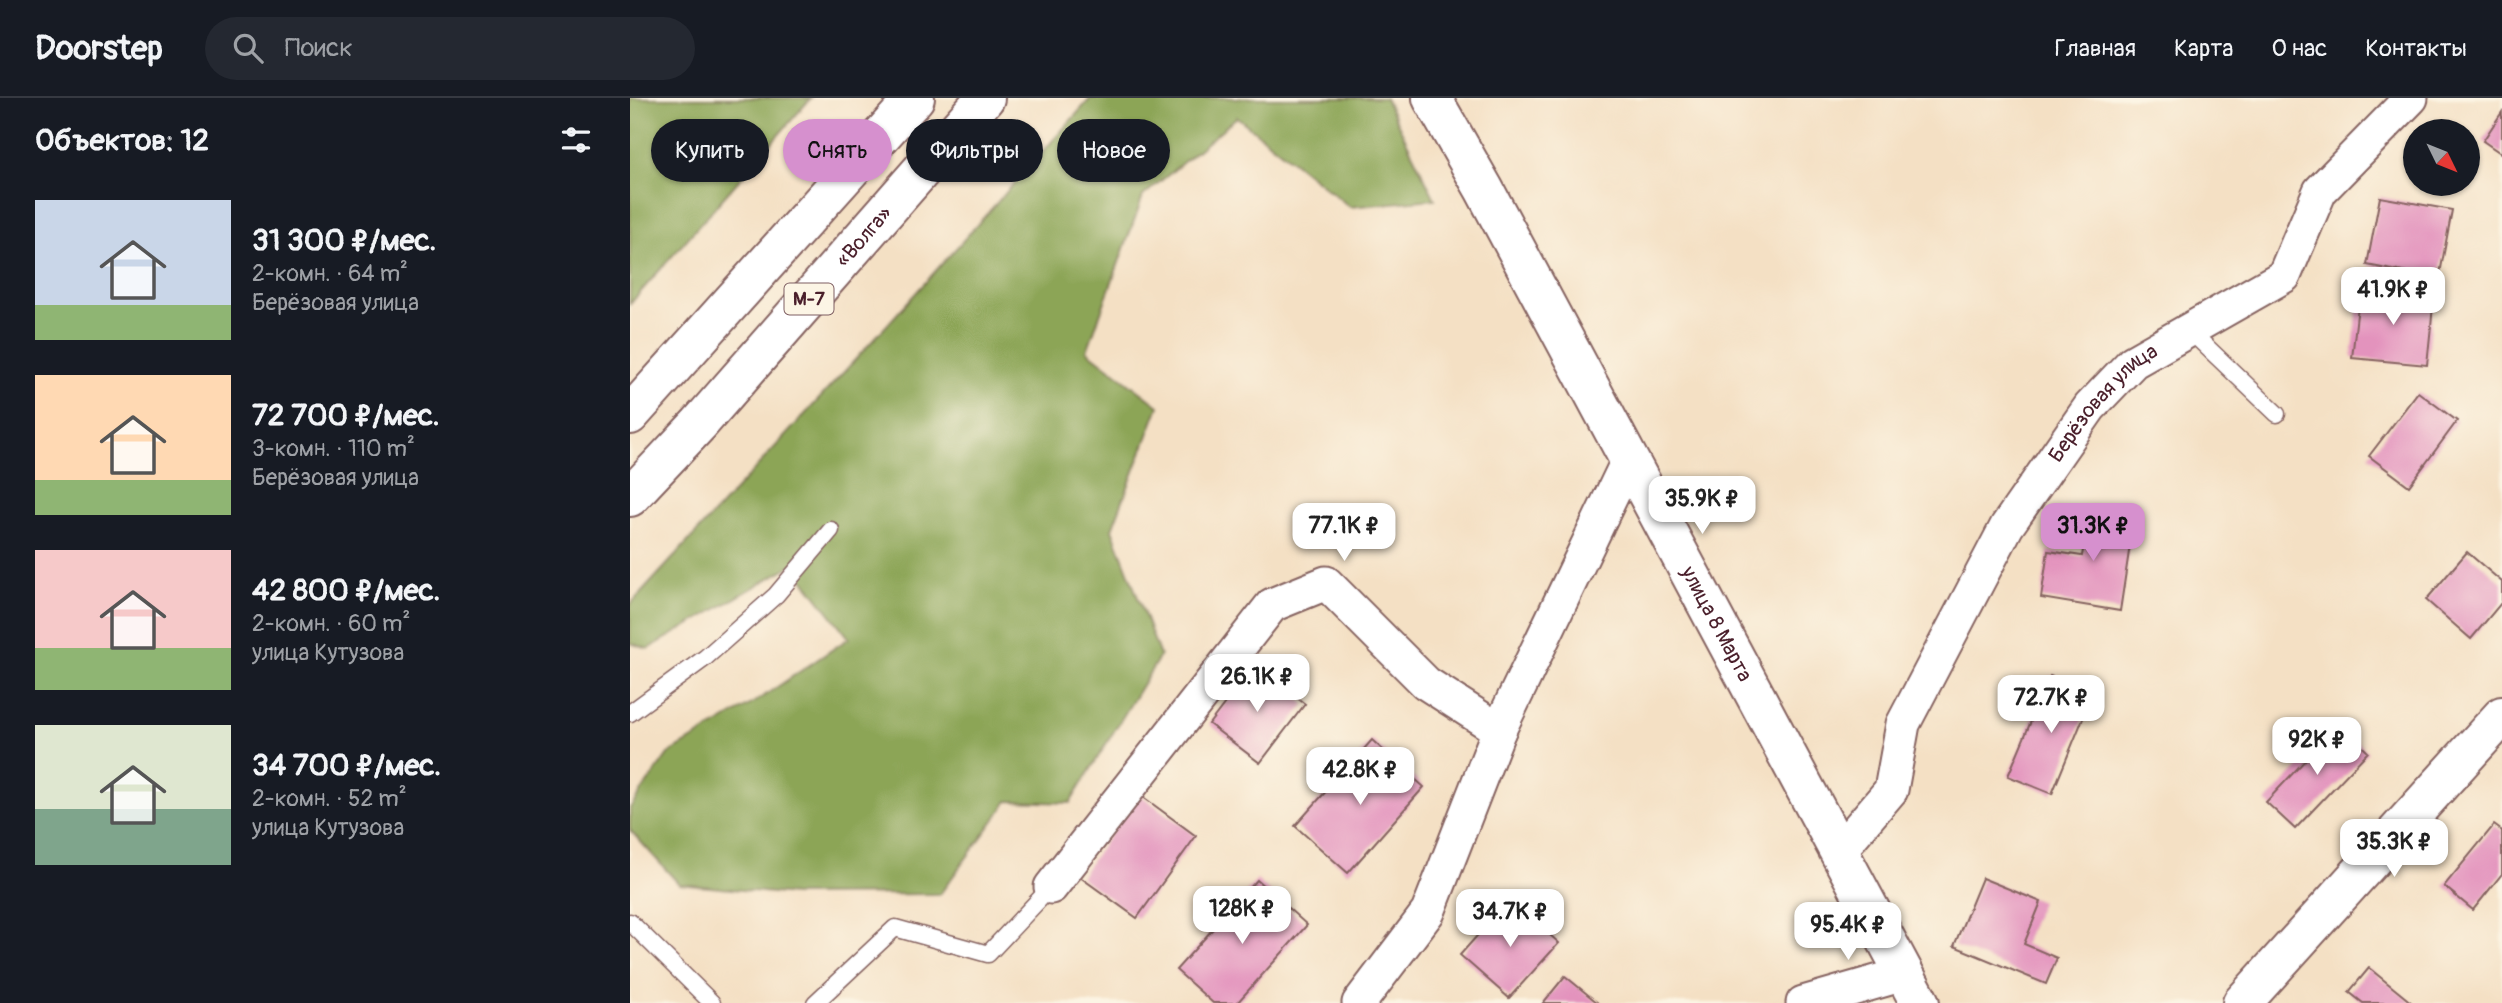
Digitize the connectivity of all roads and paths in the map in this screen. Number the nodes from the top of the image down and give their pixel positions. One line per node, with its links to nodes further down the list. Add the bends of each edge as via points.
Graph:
1 (915, 98): 7 (main road, М-7)
2 (985, 98): 9 (main road, «Волга» / М-7)
3 (1432, 98): 8 (main road, улица 8 Марта)
4 (2412, 98): 5 (street, Берёзовая улица, via 2320,191 2284,275)
5 (2189, 330): 6 (lane); 14 (street, Берёзовая улица, via 2133,362 2090,407 2007,526 1903,724 1891,790)
6 (2277, 414)
7 (630, 415)
8 (1628, 461): 13 (street); 14 (main road, улица 8 Марта)
9 (630, 498)
10 (831, 530): 11 (lane, via 776,595 705,658)
11 (630, 713)
12 (2502, 716): 22 (main road)
13 (1499, 730): 15 (street, via 1426,683 1326,583 1272,606); 20 (street, via 1428,912)
14 (1839, 851): 17 (main road, улица 8 Марта)
15 (1051, 887): 19 (lane, via 988,954 895,928)
16 (630, 922): 18 (lane)
17 (1912, 988): 21 (street)
18 (712, 1003)
19 (815, 1003)
20 (1359, 1003)
21 (1803, 1003)
22 (2242, 1003)

